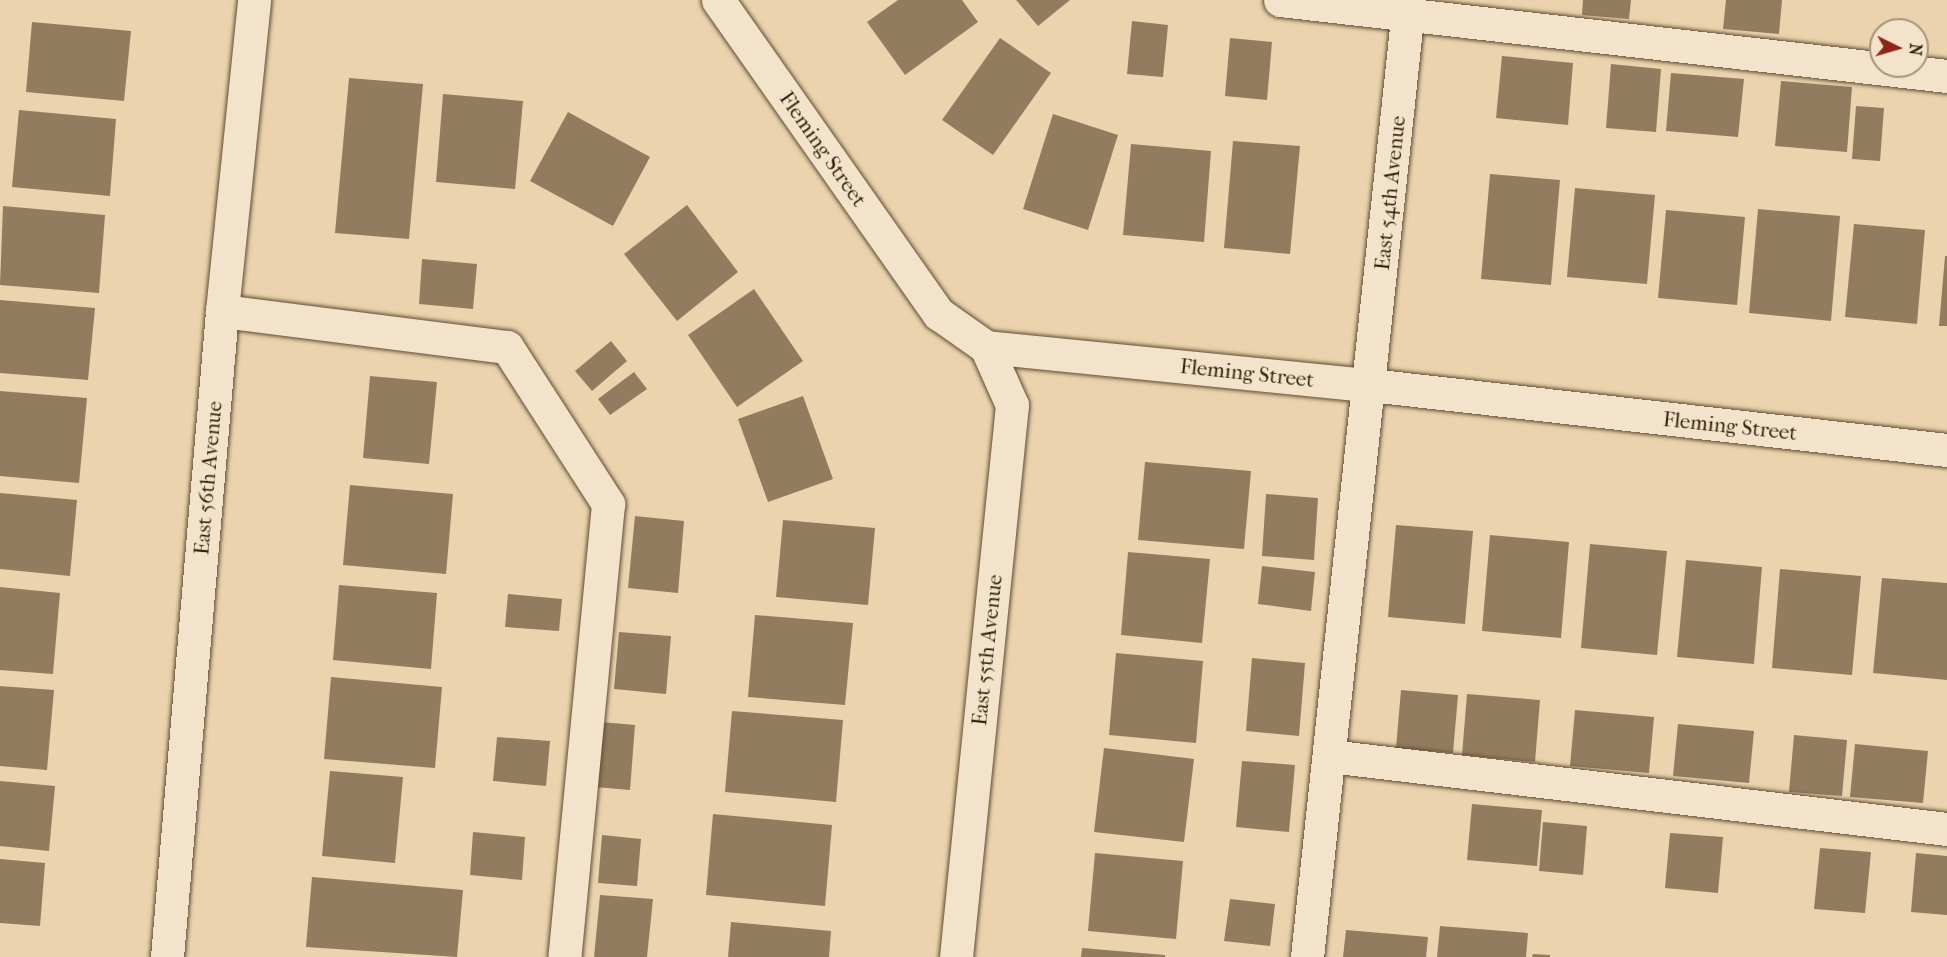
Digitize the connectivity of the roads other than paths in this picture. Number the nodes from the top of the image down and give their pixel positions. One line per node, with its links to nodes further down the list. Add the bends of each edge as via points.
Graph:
1 (254, 0): 6 (street, East 56th Avenue)
2 (718, 0): 7 (street, Fleming Street, via 939,314)
3 (1280, 0): 4 (street)
4 (1408, 6): 5 (street); 8 (street, East 54th Avenue)
5 (1947, 76)
6 (222, 311): 12 (street, East 56th Avenue); 13 (street, via 507,347 608,504)
7 (986, 347): 8 (street, Fleming Street); 14 (street, East 55th Avenue, via 1012,405)
8 (1370, 385): 9 (street, Fleming Street); 10 (street, East 54th Avenue)
9 (1947, 450)
10 (1329, 756): 11 (street); 15 (street, East 54th Avenue)
11 (1947, 829)
12 (167, 957)
13 (564, 957)
14 (956, 957)
15 (1308, 957)

